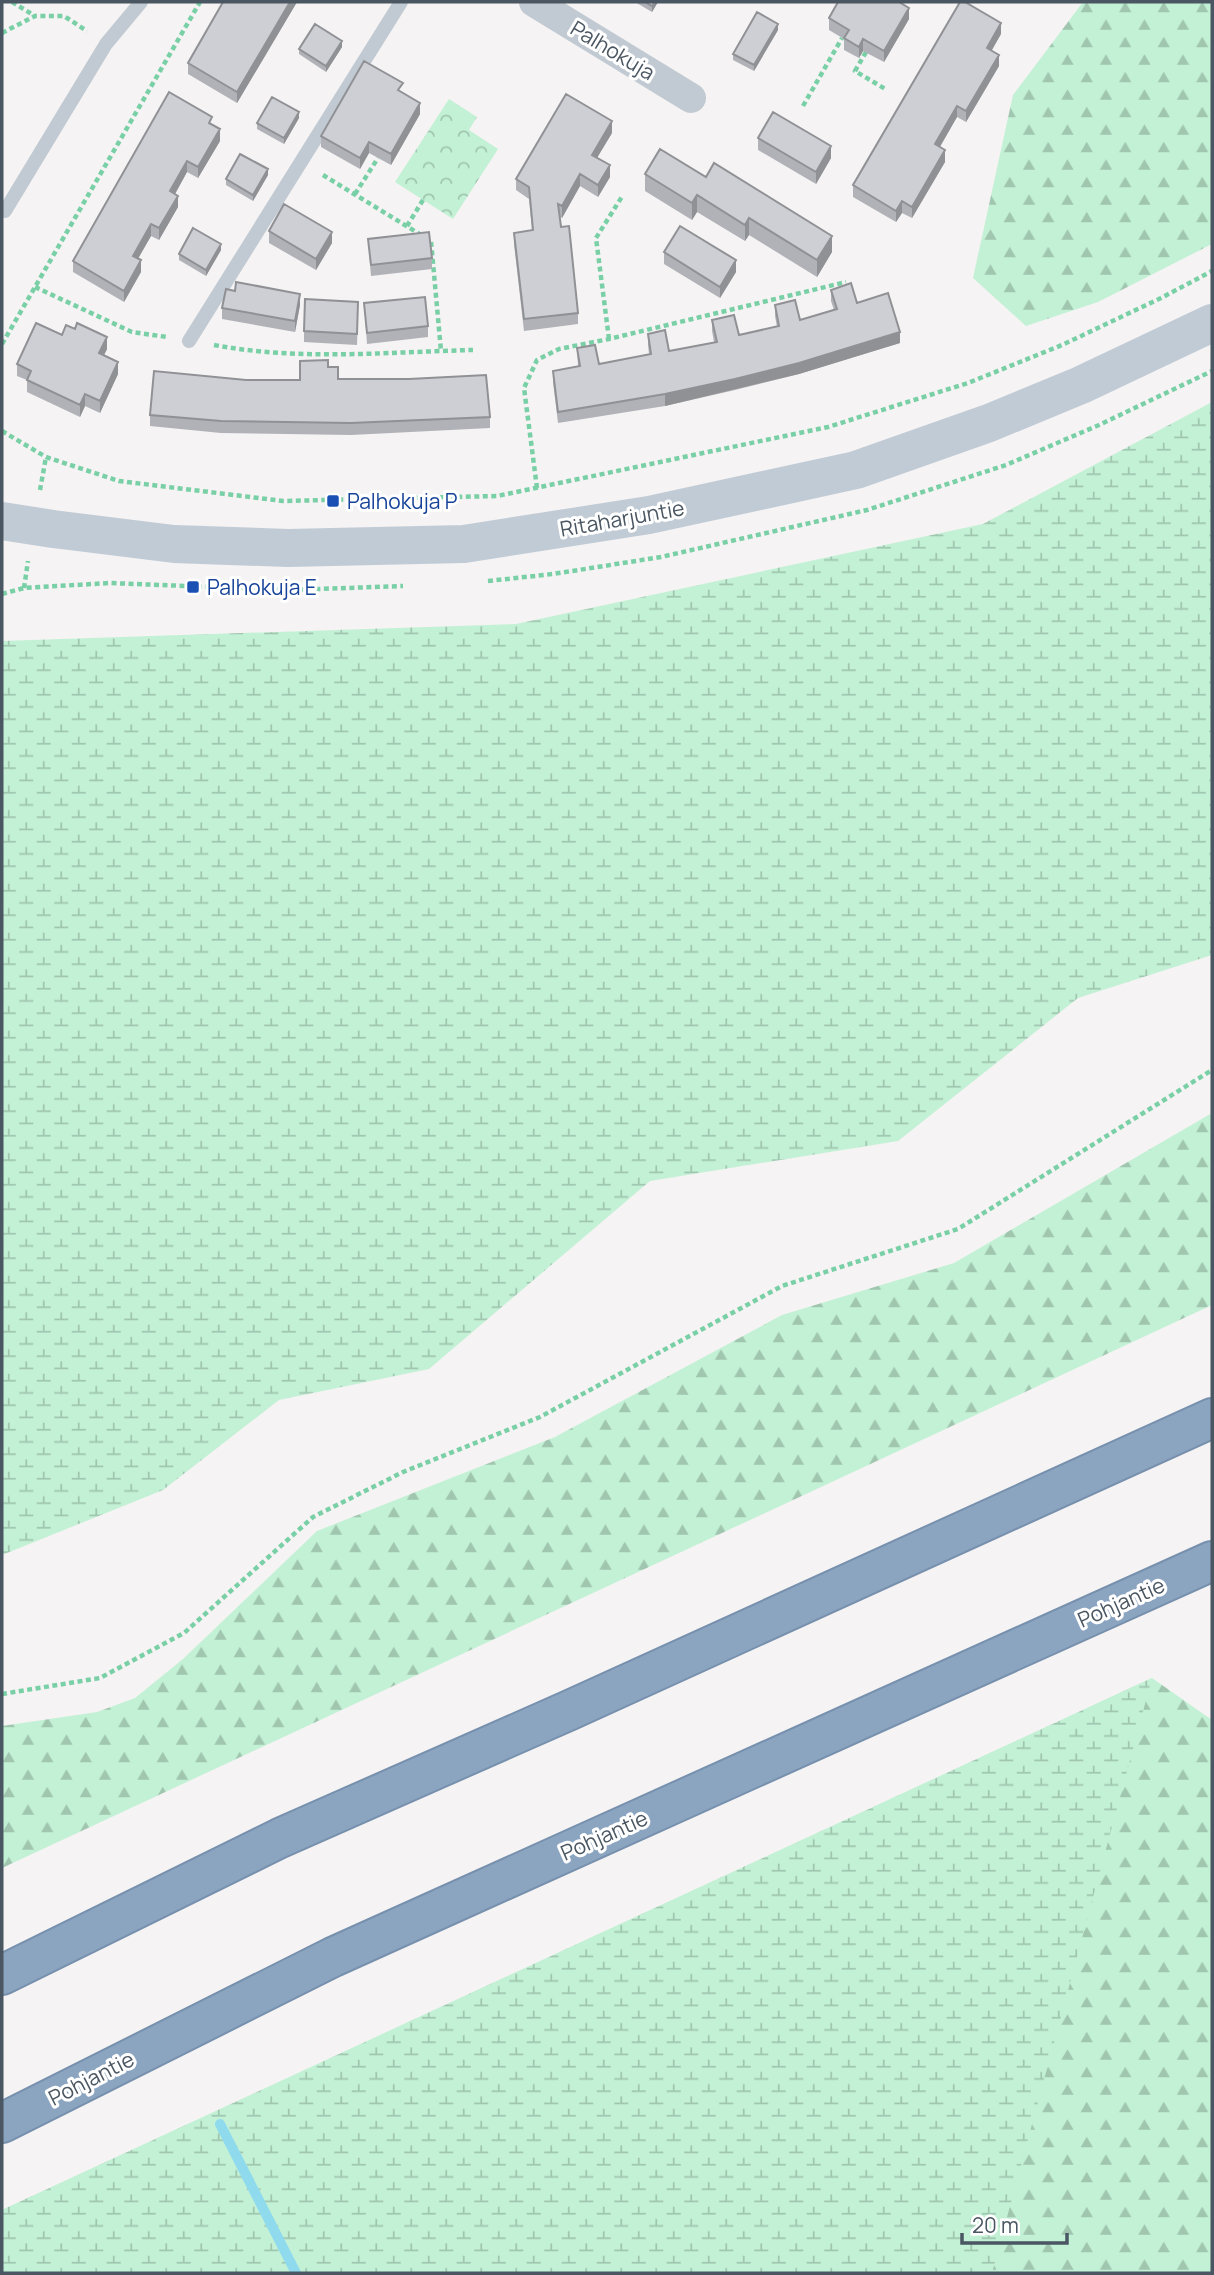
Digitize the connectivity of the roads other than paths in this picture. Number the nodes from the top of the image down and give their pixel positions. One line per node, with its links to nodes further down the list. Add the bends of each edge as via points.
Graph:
1 (141, 2): 5 (lane, via 106,44)
2 (401, 2): 7 (lane)
3 (534, 2): 4 (street, Palhokuja)
4 (691, 98)
5 (5, 211)
6 (1212, 323): 8 (street, Ritaharjuntie, via 989,423 856,470 649,515 464,544 288,548 173,544)
7 (189, 341)
8 (2, 521)
9 (1212, 1418): 11 (highway, via 280,1838)
10 (1212, 1561): 12 (highway, Pohjantie, via 333,1957)
11 (2, 1975)
12 (2, 2123)

